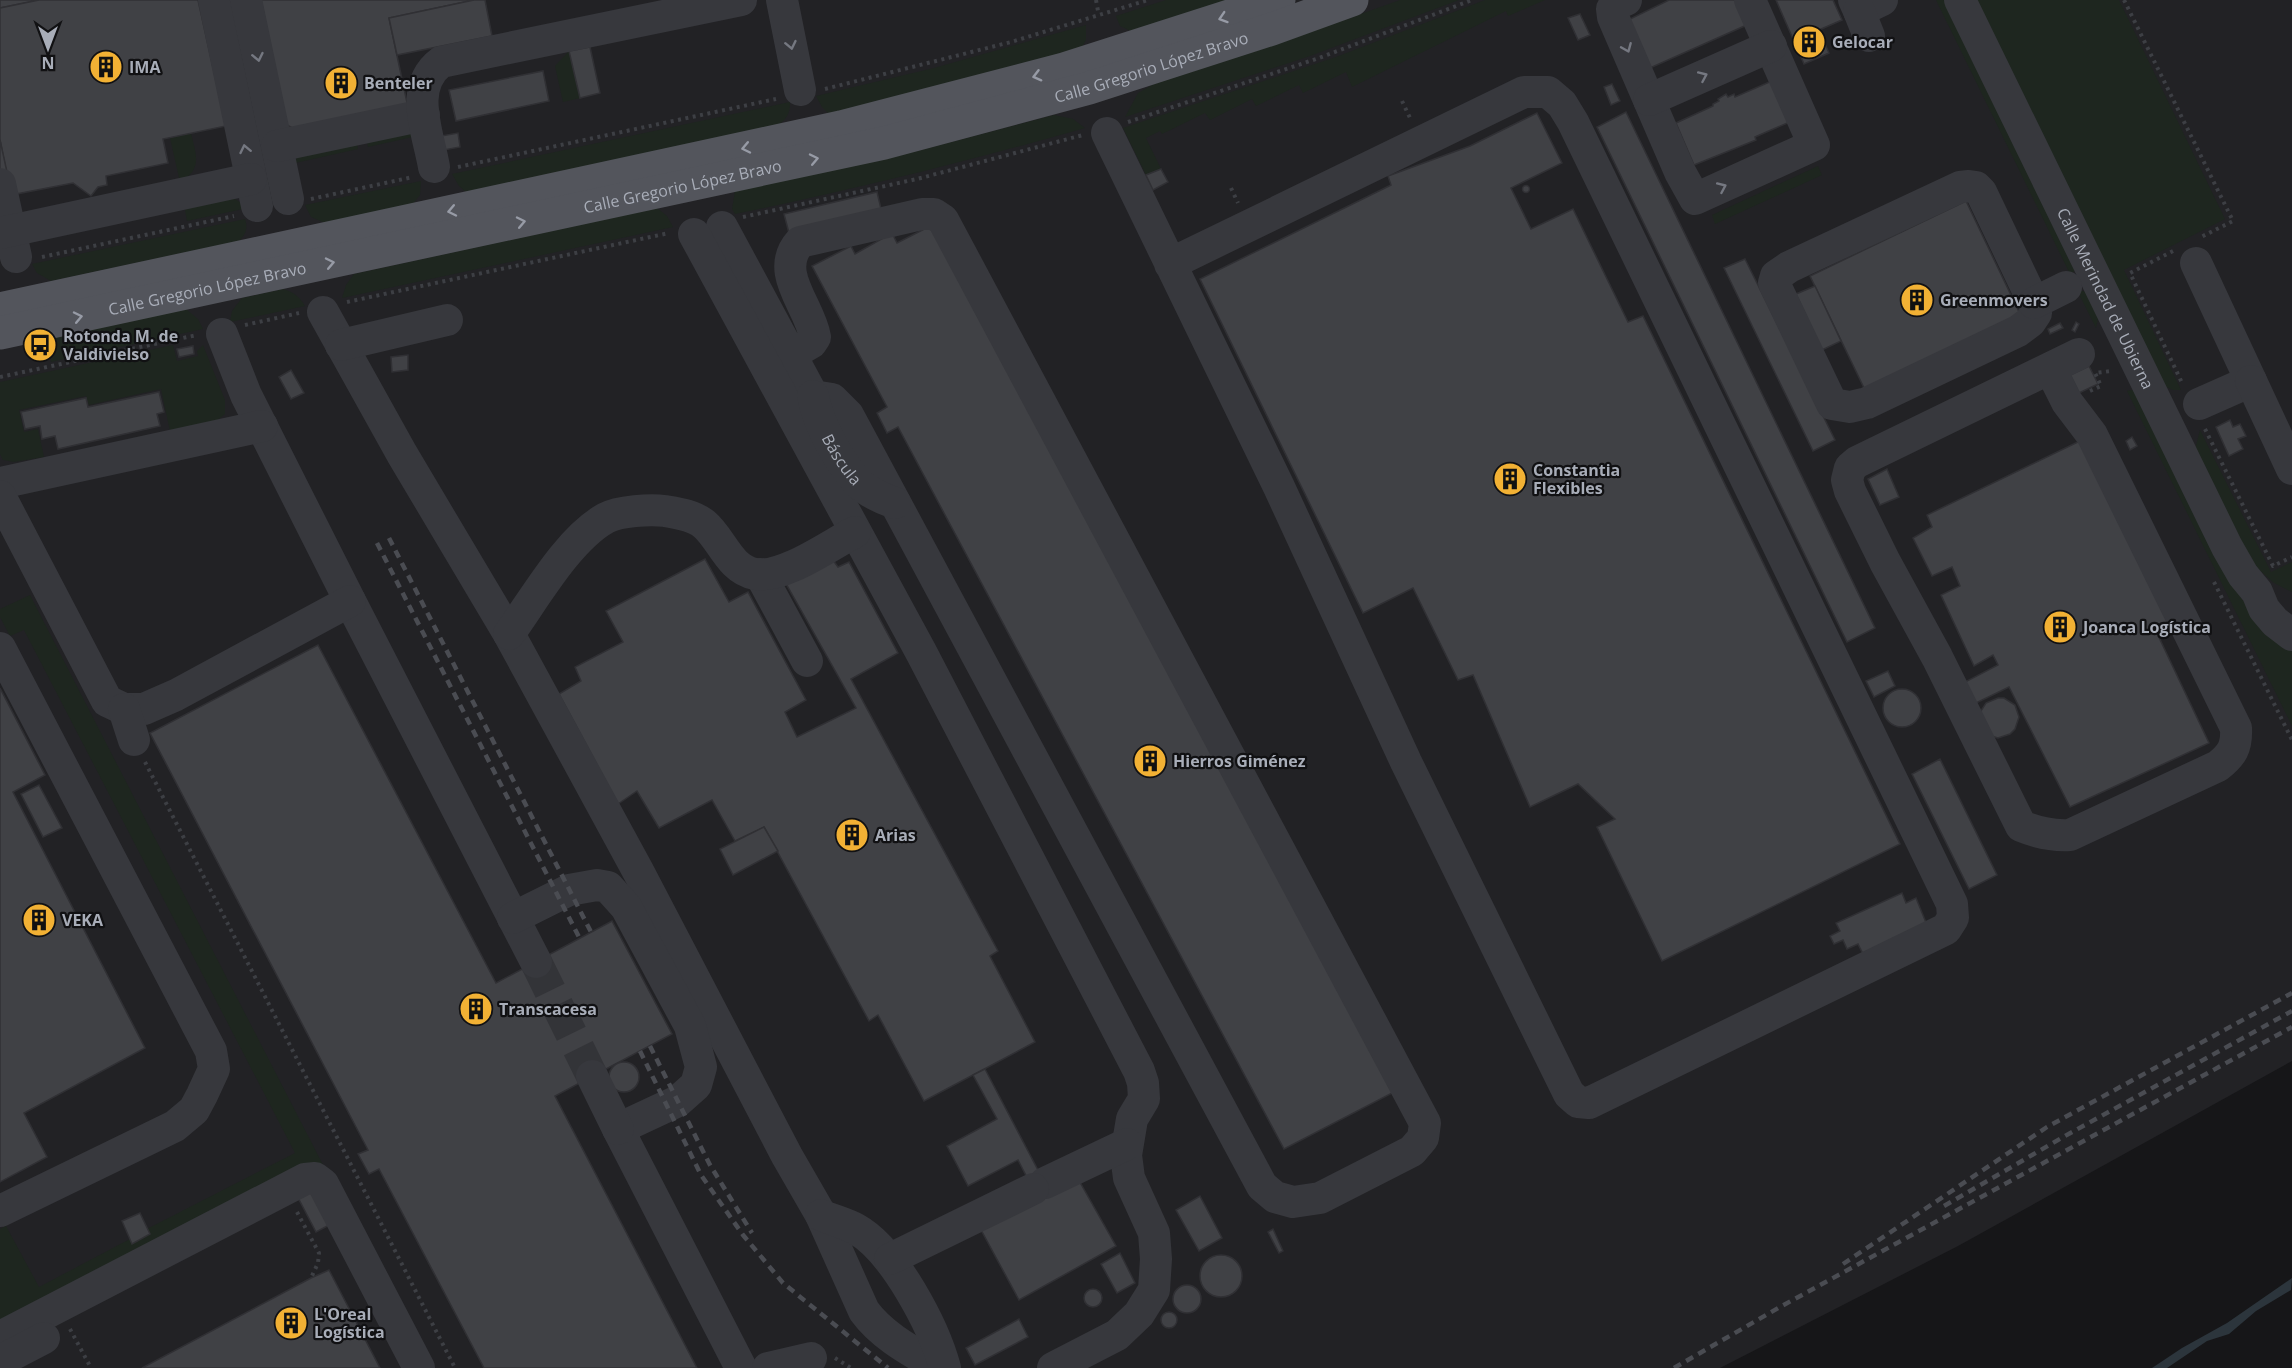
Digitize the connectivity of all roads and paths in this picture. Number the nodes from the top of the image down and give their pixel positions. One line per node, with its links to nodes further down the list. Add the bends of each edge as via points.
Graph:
1 (214, 0): 21 (street, one-way to 1)
2 (246, 0): 18 (street, one-way to 18)
3 (741, 0): 16 (street, via 441,62 432,69 424,85)
4 (782, 0): 14 (street, one-way to 14)
5 (1096, 0): 12 (path)
6 (1148, 0): 14 (path, via 1011,42)
7 (1279, 0): 28 (main road, Calle Gregorio López Bravo, one-way to 28, via 1064,69 842,127)
8 (1352, 0): 31 (main road, Calle Gregorio López Bravo, one-way to 8, via 884,143 1089,88)
9 (1626, 0): 15 (street, one-way to 15, via 1612,9 1613,17)
10 (1750, 0): 13 (street)
11 (1960, 0): 46 (street, Calle Merindad de Ubierna, via 2227,547 2243,575)
12 (1098, 11)
13 (1771, 46): 15 (street, one-way to 13); 15 (street, one-way to 13, via 1695,199 1814,145)
14 (800, 93): 19 (path)
15 (1649, 100)
16 (424, 115): 18 (street); 19 (street)
17 (1107, 133): 25 (street)
18 (277, 146): 22 (street)
19 (438, 170): 22 (path)
20 (0, 184): 23 (street)
21 (248, 200): 23 (street); 23 (path)
22 (294, 200)
23 (16, 244)
24 (2196, 263): 37 (street)
25 (1170, 264): 25 (street, via 1411,772 1569,1094 1578,1102 1589,1103 1946,929 1953,918 1952,904 1583,143 1562,104 1548,92 1524,92)
26 (2066, 287): 27 (street)
27 (2034, 303): 27 (street, via 1981,192 1969,186 1960,186 1789,267 1776,276 1774,283 1832,404 1850,407 1867,404 2018,331 2036,313)
28 (0, 309)
29 (323, 312): 33 (street)
30 (447, 320): 33 (street)
31 (0, 333)
32 (222, 334): 39 (street)
33 (341, 345): 49 (street)
34 (792, 354): 34 (street, Báscula, via 815,337 789,269 793,249 800,242 922,214 934,214 943,220 1425,1123 1423,1138 1412,1151 1320,1198 1293,1202 1275,1197 1262,1186 895,503 876,496 846,468 816,412 813,396); 43 (street, Báscula, via 708,231)
35 (2079, 354): 36 (street)
36 (2050, 368): 36 (street, via 1857,462 1850,468 1847,480 2021,826 2056,836 2070,835 2218,766 2237,743 2236,728 2092,435 2067,402)
37 (2251, 381): 38 (street); 40 (street)
38 (2199, 404)
39 (262, 426): 41 (street); 47 (street)
40 (2292, 470)
41 (0, 483)
42 (0, 496): 53 (street, via 107,701)
43 (855, 532): 45 (street, via 787,569); 59 (street, via 1139,1071 1144,1099 1132,1119)
44 (2292, 557): 46 (path)
45 (760, 574): 49 (street, via 739,567 703,524 683,514 632,512 607,518 577,542); 52 (street)
46 (2265, 579): 48 (street); 50 (street, Calle Merindad de Ubierna, via 2264,609)
47 (350, 601): 53 (street, via 176,695 144,709); 55 (street)
48 (2292, 605)
49 (509, 634): 62 (street)
50 (2292, 635)
51 (0, 648): 61 (street, via 211,1051 214,1069 194,1110 175,1126)
52 (807, 661)
53 (124, 709): 54 (street)
54 (134, 740): 70 (path)
55 (513, 918): 56 (street); 58 (street, via 569,890 608,887 626,907 690,1026 701,1067 696,1085 678,1101)
56 (536, 962)
57 (592, 1076): 58 (street)
58 (618, 1129): 71 (street)
59 (1127, 1144): 63 (street, via 1039,1186); 75 (street, via 1129,1178 1154,1233 1154,1290 1139,1314 1117,1335)
60 (296, 1208): 64 (street)
61 (0, 1211)
62 (821, 1215): 63 (street, via 857,1229); 73 (street, via 864,1311 874,1324)
63 (895, 1266): 74 (street, via 939,1347)
64 (68, 1325): 67 (street); 68 (path)
65 (0, 1337): 69 (street, via 305,1179 315,1178 323,1184)
66 (811, 1358): 72 (street)
67 (0, 1361)
68 (91, 1368)
69 (419, 1368)
70 (455, 1368)
71 (741, 1368)
72 (768, 1368)
73 (940, 1368)
74 (945, 1368)
75 (1053, 1368)

